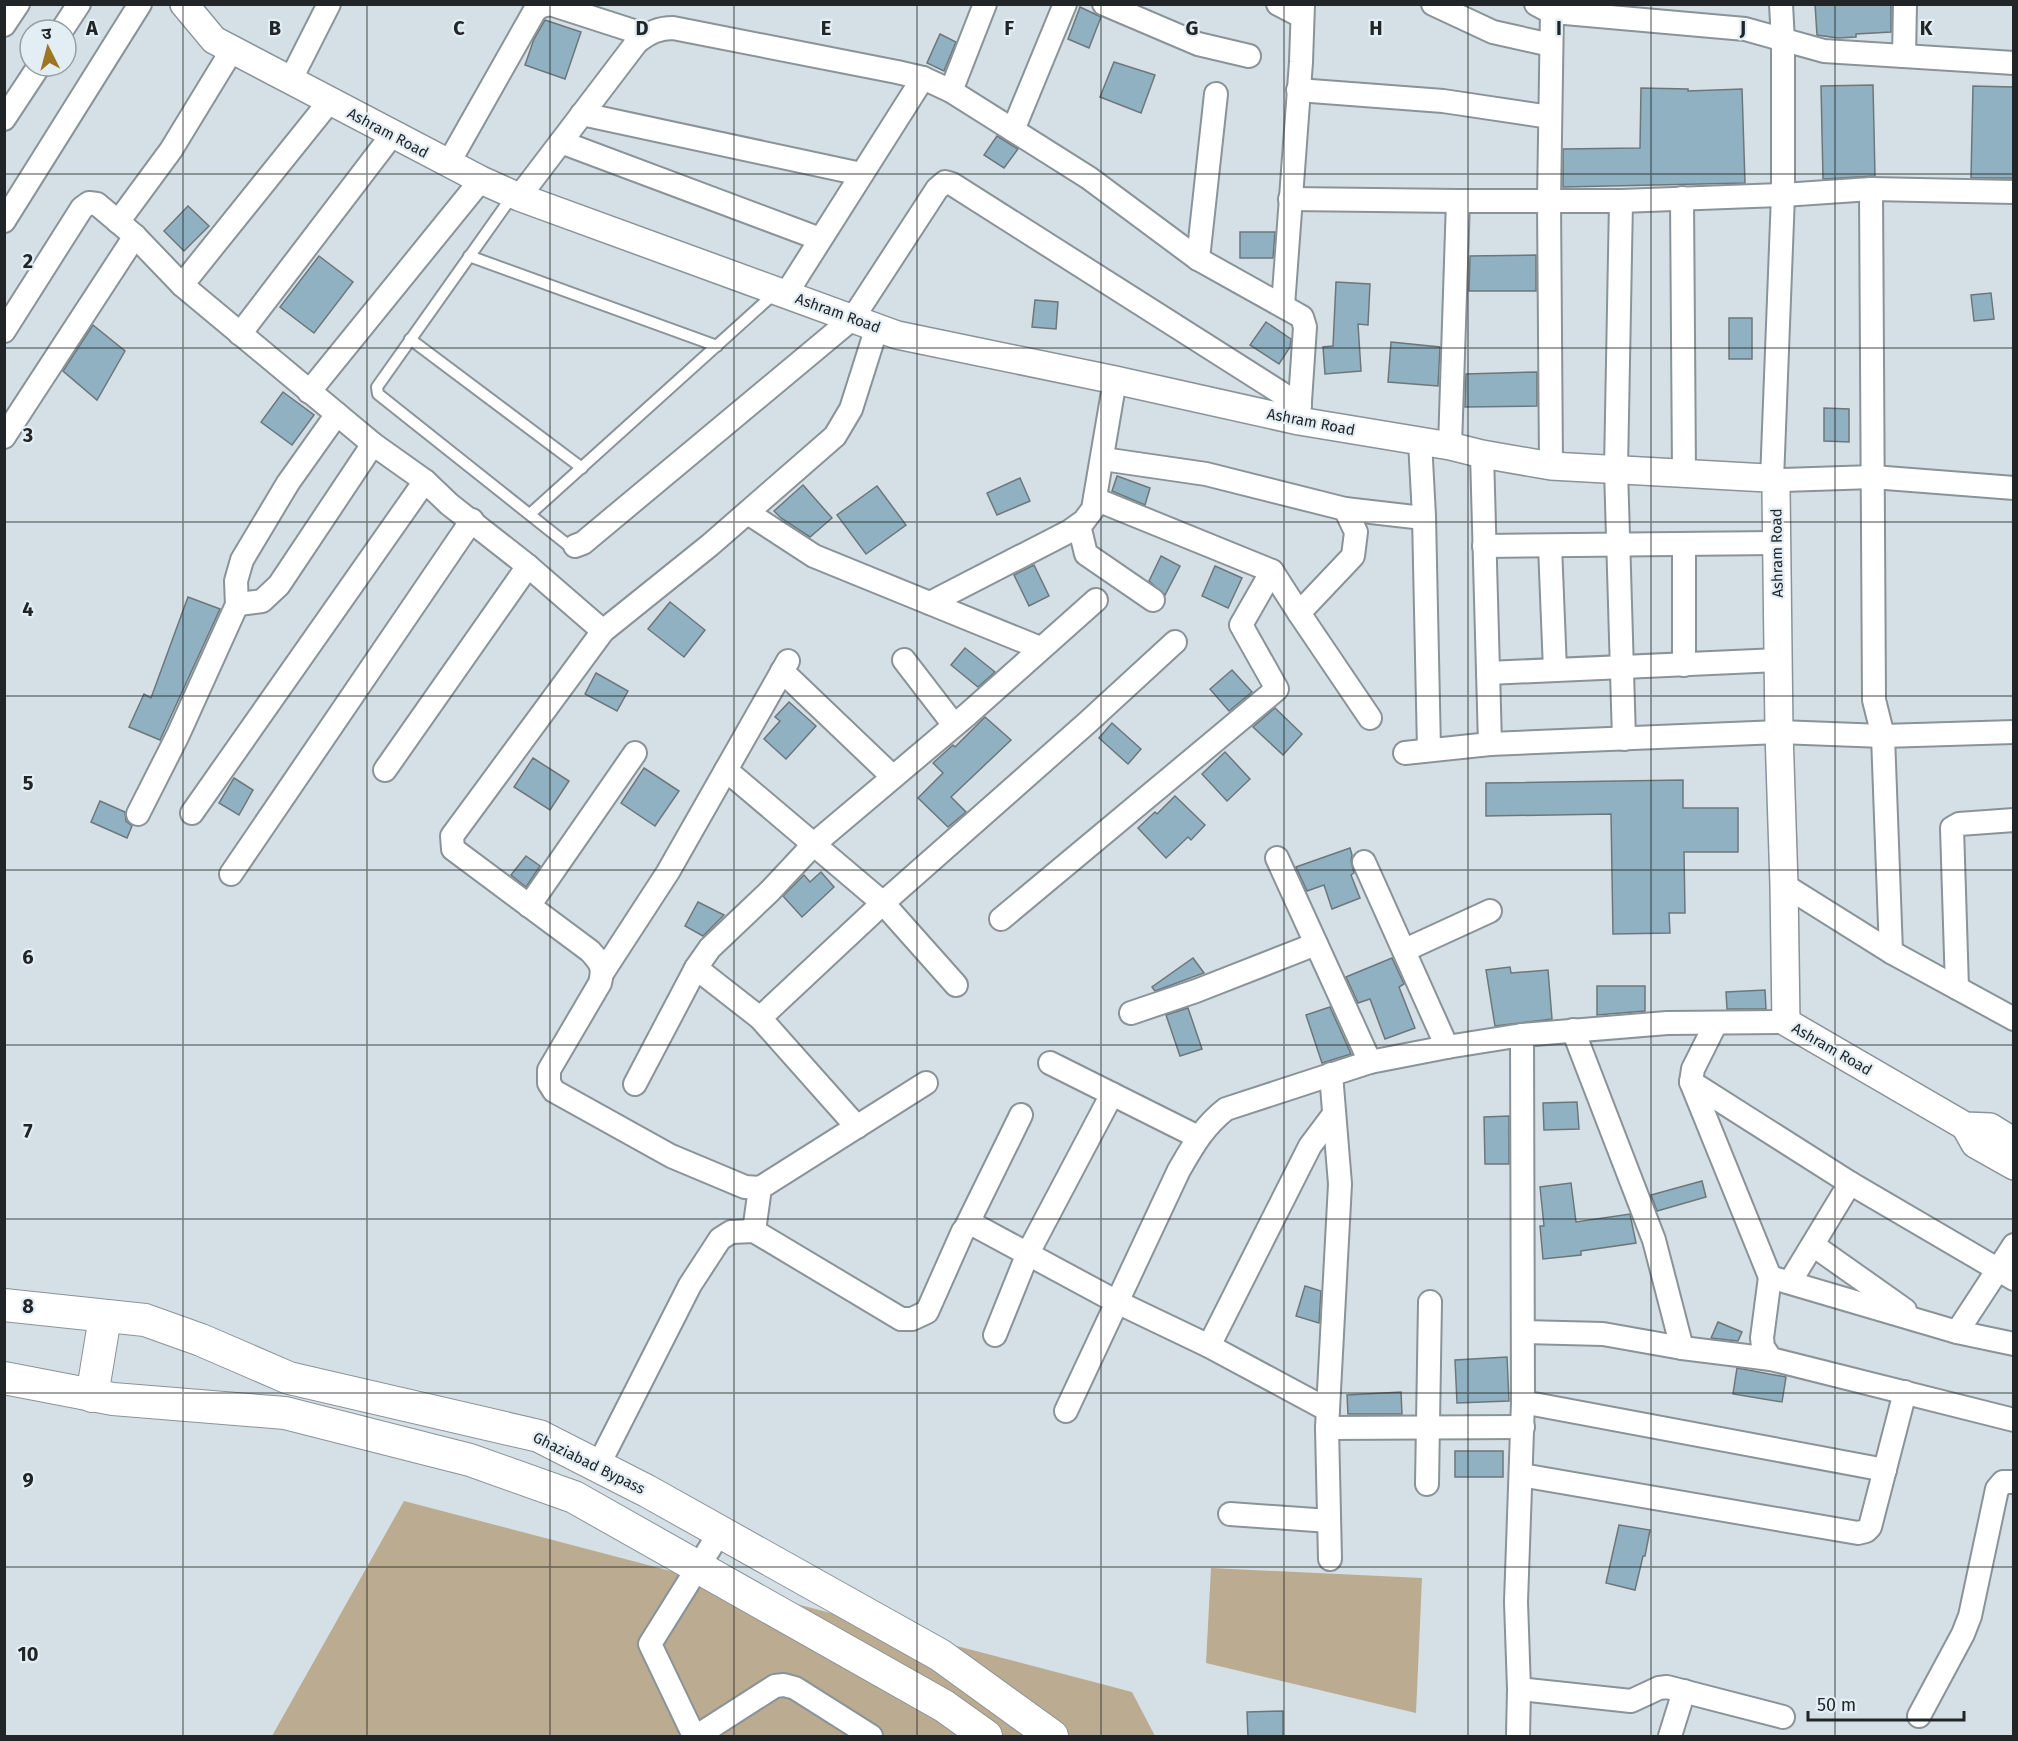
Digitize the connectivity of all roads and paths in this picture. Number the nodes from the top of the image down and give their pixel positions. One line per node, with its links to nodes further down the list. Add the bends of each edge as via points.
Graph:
1 (18, 4): 17 (street)
2 (79, 4): 16 (street)
3 (140, 4): 50 (street)
4 (184, 4): 21 (street, Ashram Road, via 214,40)
5 (329, 4): 27 (street)
6 (550, 4): 18 (street); 38 (street, via 534,12)
7 (986, 4): 29 (street)
8 (1065, 4): 35 (street)
9 (1104, 4): 22 (street, via 1198,44)
10 (1278, 4): 15 (street)
11 (1433, 4): 20 (street, via 1493,32)
12 (1781, 4): 19 (street)
13 (1905, 4): 23 (street)
14 (1544, 8): 19 (street, via 1745,29); 20 (street)
15 (1302, 10): 28 (street)
16 (70, 18)
17 (4, 25)
18 (646, 35): 26 (street, via 673,28); 32 (street)
19 (1783, 41): 23 (street, via 1824,51); 43 (street)
20 (1551, 45): 33 (street)
21 (232, 50): 27 (street, Ashram Road); 51 (street)
22 (1249, 56)
23 (1904, 56): 24 (street)
24 (2013, 63)
25 (31, 78): 34 (street)
26 (922, 78): 29 (street); 39 (street)
27 (290, 81): 31 (street, Ashram Road)
28 (1298, 90): 33 (street, via 1443,101); 46 (street)
29 (951, 91): 35 (street)
30 (1216, 94): 54 (street)
31 (329, 102): 36 (street, Ashram Road); 55 (street)
32 (582, 114): 37 (street); 39 (street)
33 (1550, 117): 47 (street)
34 (4, 119)
35 (1013, 130): 54 (street, via 1089,178)
36 (392, 135): 38 (street, Ashram Road); 60 (street)
37 (561, 142): 44 (street); 52 (street)
38 (448, 164): 40 (street, Ashram Road)
39 (861, 174): 52 (street)
40 (481, 180): 44 (street, Ashram Road); 64 (street)
41 (1871, 189): 42 (street); 43 (street); 77 (street)
42 (2013, 192)
43 (1783, 195): 45 (street); 79 (street)
44 (516, 196): 53 (lane); 56 (street, Ashram Road)
45 (1682, 198): 49 (street); 76 (street)
46 (1290, 199): 48 (street); 57 (street)
47 (1549, 200): 48 (street); 49 (street); 73 (street)
48 (1458, 201): 70 (street)
49 (1622, 201): 75 (street)
50 (4, 221)
51 (126, 229): 55 (street); 59 (street, via 94,202 82,208); 67 (street)
52 (820, 239): 56 (street)
53 (469, 256): 61 (lane); 62 (lane)
54 (1198, 259): 57 (street)
55 (182, 285): 60 (street)
56 (782, 292): 58 (street, Ashram Road); 62 (lane)
57 (1283, 306): 65 (street, via 1305,321)
58 (865, 323): 63 (street, Ashram Road, via 897,335); 65 (street, via 937,189 945,182); 83 (street, via 851,409 844,423 835,436); 91 (street)
59 (4, 331)
60 (240, 334): 64 (street)
61 (410, 339): 74 (lane); 84 (lane, via 380,381 378,393)
62 (717, 346): 74 (lane)
63 (1115, 380): 65 (street, Ashram Road); 72 (street)
64 (309, 392): 66 (street)
65 (1300, 413): 68 (street, Ashram Road)
66 (337, 414): 69 (street); 99 (street, via 288,483 242,560 236,581)
67 (4, 437)
68 (1420, 441): 70 (street, Ashram Road); 85 (street)
69 (373, 444): 78 (street); 99 (street, via 279,585 262,601)
70 (1450, 446): 71 (street, Ashram Road)
71 (1482, 454): 73 (street, Ashram Road); 92 (street)
72 (1103, 459): 81 (street); 82 (street, via 1206,474)
73 (1551, 466): 75 (street, Ashram Road)
74 (582, 468): 84 (lane)
75 (1616, 470): 76 (street, Ashram Road); 90 (street)
76 (1684, 473): 79 (street, Ashram Road)
77 (1873, 477): 79 (street); 80 (street); 114 (street, via 1874,700)
78 (426, 481): 86 (street); 123 (street)
79 (1773, 481): 88 (street, Ashram Road)
80 (2013, 488)
81 (1095, 499): 87 (street, via 1093,509); 95 (street)
82 (1345, 509): 85 (street); 100 (street, via 1356,532 1353,556)
83 (748, 513): 98 (street, via 814,556); 101 (street)
84 (530, 514): 91 (lane, via 568,545)
85 (1423, 518): 117 (street)
86 (472, 520): 94 (street); 129 (street)
87 (1078, 525): 97 (street, via 1086,554); 98 (street)
88 (1777, 543): 89 (street); 105 (street, Ashram Road)
89 (1684, 544): 90 (street); 106 (street)
90 (1618, 545): 93 (street); 107 (street)
91 (575, 546)
92 (1484, 546): 93 (street); 109 (street)
93 (1550, 546): 108 (street)
94 (528, 566): 101 (street); 120 (street)
95 (1272, 571): 100 (street); 134 (street, via 1241,625 1277,689)
96 (1096, 600): 103 (street)
97 (1153, 600)
98 (930, 603): 103 (street)
99 (237, 606): 124 (street)
100 (1299, 613): 110 (street)
101 (603, 631): 132 (street, via 452,836 453,849)
102 (1175, 642): 131 (street)
103 (1040, 648): 111 (street)
104 (904, 660): 111 (street)
105 (1778, 660): 106 (street); 112 (street, Ashram Road)
106 (1684, 665): 107 (street)
107 (1622, 667): 108 (street); 115 (street)
108 (1555, 670): 109 (street)
109 (1488, 673): 116 (street)
110 (1370, 718)
111 (954, 725): 122 (street)
112 (1779, 732): 114 (street); 115 (street); 130 (street, Ashram Road)
113 (2013, 732): 114 (street)
114 (1883, 736): 137 (street)
115 (1624, 739): 116 (street)
116 (1490, 744): 117 (street)
117 (1429, 750): 119 (street)
118 (635, 753): 132 (street)
119 (1405, 753)
120 (385, 770)
121 (726, 770): 122 (street, via 785,666); 126 (street); 139 (street, via 668,872)
122 (892, 777): 126 (street)
123 (192, 813)
124 (138, 814)
125 (2013, 820): 141 (street, via 1959,824 1952,828)
126 (814, 844): 131 (street); 138 (street, via 710,948)
127 (1277, 858): 135 (street)
128 (1364, 862): 136 (street)
129 (231, 874)
130 (1784, 885): 137 (street); 145 (street, Ashram Road)
131 (883, 903): 140 (street); 143 (street)
132 (529, 906): 139 (street, via 590,951 602,964)
133 (1490, 911): 136 (street)
134 (1000, 919)
135 (1316, 944): 142 (street); 150 (street)
136 (1405, 950): 149 (street)
137 (1891, 952): 141 (street)
138 (696, 968): 143 (street); 155 (street)
139 (603, 972): 165 (street, via 549,1070 549,1083 554,1091 671,1156 745,1187)
140 (956, 985)
141 (1957, 988): 144 (street)
142 (1131, 1013)
143 (760, 1018): 160 (street)
144 (2013, 1019)
145 (1786, 1022): 146 (street); 159 (street, Ashram Road)
146 (1716, 1023): 147 (street); 153 (street)
147 (1573, 1030): 148 (street); 183 (street, via 1654,1240)
148 (1522, 1035): 149 (street); 178 (street)
149 (1447, 1047): 150 (street)
150 (1370, 1062): 152 (street)
151 (1050, 1063): 156 (street)
152 (1331, 1074): 157 (street); 161 (street, via 1226,1109)
153 (1691, 1082): 164 (street); 172 (street)
154 (926, 1083): 160 (street)
155 (635, 1084)
156 (1112, 1094): 161 (street); 170 (street)
157 (1334, 1114): 182 (street, via 1310,1146); 190 (street, via 1340,1184)
158 (1021, 1115): 166 (street)
159 (1965, 1126): 162 (street, Ashram Road, via 1990,1127); 163 (street, Ashram Road, via 1975,1144)
160 (857, 1127): 165 (street)
161 (1198, 1137): 173 (street)
162 (2013, 1142)
163 (2013, 1166)
164 (1850, 1183): 168 (street); 171 (street)
165 (760, 1188): 167 (street)
166 (966, 1227): 167 (street, via 927,1312 912,1319 901,1319); 170 (street, via 976,1226)
167 (754, 1231): 194 (street, via 731,1232 720,1239 690,1285)
168 (1813, 1245): 172 (street); 177 (street)
169 (2013, 1245): 171 (street)
170 (1028, 1253): 173 (street); 180 (street)
171 (2005, 1274): 179 (street)
172 (1780, 1280): 177 (street); 184 (street, via 1762,1338)
173 (1117, 1302): 182 (street); 189 (street)
174 (1430, 1302): 193 (street)
175 (4, 1305): 176 (main road, Ghaziabad Bypass)
176 (105, 1317): 187 (main road); 194 (main road, Ghaziabad Bypass, via 145,1320 289,1378 539,1436)
177 (1921, 1321): 179 (street)
178 (1523, 1332): 183 (street, via 1603,1334); 188 (street)
179 (1957, 1332): 181 (street)
180 (994, 1335)
181 (2013, 1344)
182 (1209, 1346): 190 (street)
183 (1682, 1348): 184 (street)
184 (1771, 1359): 186 (street)
185 (4, 1377): 187 (main road)
186 (1905, 1392): 191 (street); 195 (street)
187 (92, 1396): 203 (main road, via 285,1413 470,1460 574,1497)
188 (1523, 1402): 192 (street); 195 (street)
189 (1066, 1411)
190 (1327, 1419): 193 (street); 200 (street)
191 (2013, 1420)
192 (1523, 1427): 193 (street); 196 (street)
193 (1428, 1428): 198 (street)
194 (598, 1466): 201 (main road, Ghaziabad Bypass)
195 (1885, 1470): 196 (street, via 1870,1527 1858,1533)
196 (1521, 1475): 204 (street, via 1516,1602)
197 (2013, 1482): 206 (street, via 2003,1482 1997,1489 1970,1616)
198 (1427, 1484)
199 (1230, 1514): 200 (street)
200 (1329, 1521): 202 (street)
201 (720, 1532): 203 (street); 211 (main road, Ghaziabad Bypass, via 940,1655)
202 (1330, 1559)
203 (699, 1567): 208 (street, via 650,1644); 210 (main road, via 944,1706)
204 (1519, 1689): 205 (street, via 1631,1701 1663,1687); 212 (street)
205 (1684, 1691): 207 (street); 213 (street)
206 (1919, 1716)
207 (1783, 1717)
208 (696, 1737): 209 (street, via 775,1686 784,1685 795,1688)
209 (871, 1737)
210 (986, 1737)
211 (1052, 1737)
212 (1518, 1737)
213 (1670, 1737)

